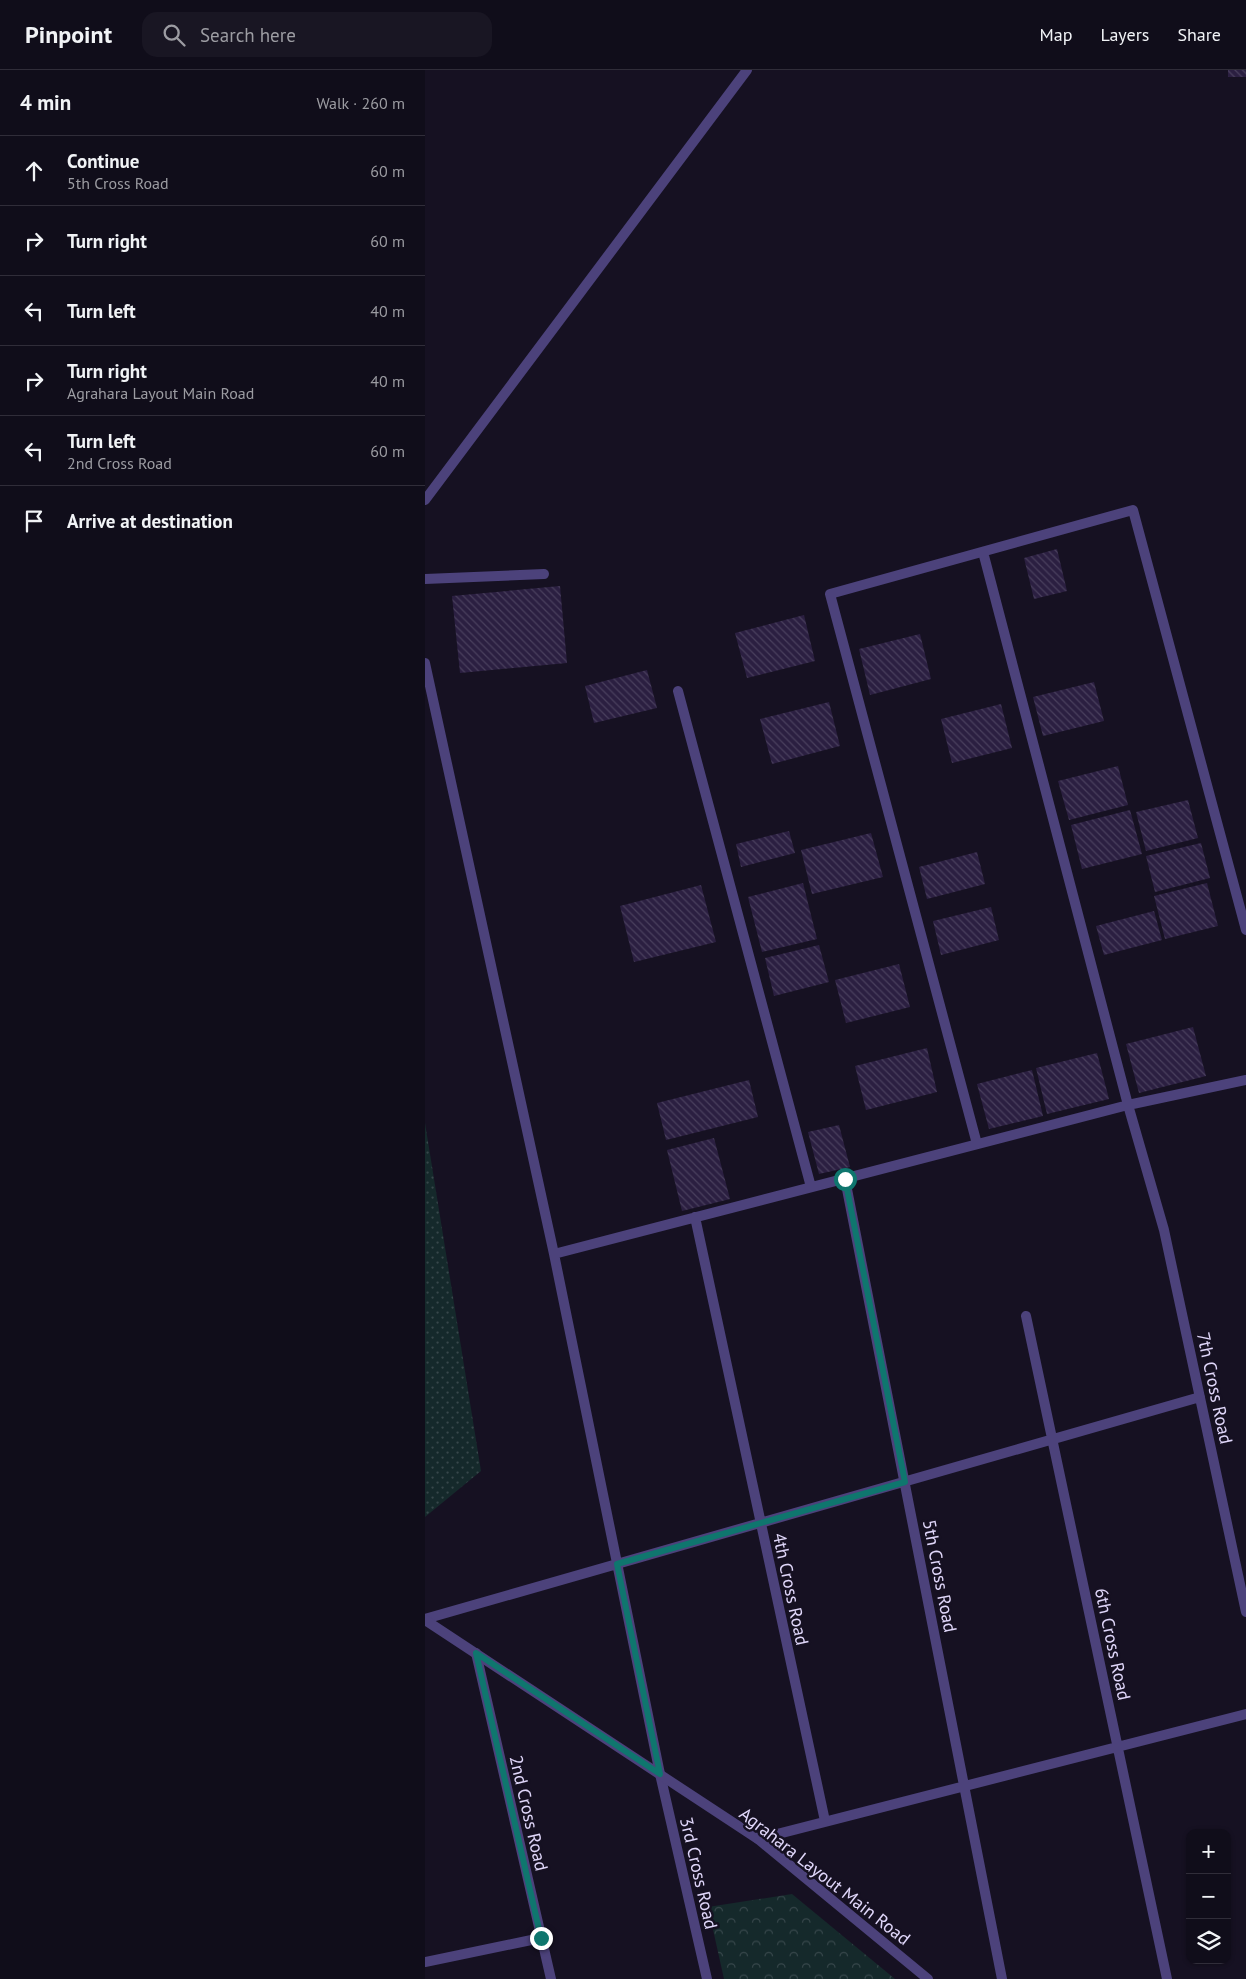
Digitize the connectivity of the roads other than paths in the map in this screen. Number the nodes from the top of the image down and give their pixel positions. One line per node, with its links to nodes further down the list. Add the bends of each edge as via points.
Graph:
1 (747, 70): 2 (street)
2 (425, 500)
3 (983, 552): 8 (street, via 1133,510); 10 (street, 7th Cross Road); 11 (street, via 830,594)
4 (544, 574): 5 (street)
5 (425, 579)
6 (425, 662): 15 (street, 3rd Cross Road)
7 (678, 691): 13 (street)
8 (1246, 930)
9 (1246, 1080): 10 (street)
10 (1128, 1105): 11 (street); 17 (street, 7th Cross Road, via 1164,1230)
11 (977, 1144): 12 (street)
12 (845, 1179): 13 (street); 19 (street, 5th Cross Road)
13 (811, 1187): 14 (street)
14 (695, 1217): 15 (street); 20 (street, 4th Cross Road)
15 (554, 1254): 21 (street, 3rd Cross Road)
16 (1026, 1316): 18 (street, 6th Cross Road)
17 (1200, 1397): 18 (street); 22 (street, 7th Cross Road)
18 (1053, 1440): 19 (street); 26 (street, 6th Cross Road)
19 (905, 1482): 20 (street); 28 (street, 5th Cross Road)
20 (760, 1523): 21 (street); 29 (street, 4th Cross Road)
21 (617, 1564): 23 (street); 27 (street, 3rd Cross Road)
22 (1246, 1612)
23 (425, 1619): 24 (street, Agrahara Layout Main Road)
24 (476, 1653): 27 (street, Agrahara Layout Main Road); 31 (street, 2nd Cross Road)
25 (1246, 1714): 26 (street)
26 (1118, 1748): 28 (street); 37 (street, 6th Cross Road)
27 (660, 1774): 30 (street, Agrahara Layout Main Road); 34 (street, 3rd Cross Road)
28 (964, 1786): 29 (street); 36 (street, 5th Cross Road)
29 (825, 1821): 30 (street)
30 (758, 1839): 35 (street, Agrahara Layout Main Road)
31 (541, 1938): 32 (street); 33 (street, 2nd Cross Road)
32 (425, 1962)
33 (551, 1979)
34 (707, 1979)
35 (928, 1979)
36 (1002, 1979)
37 (1167, 1979)

